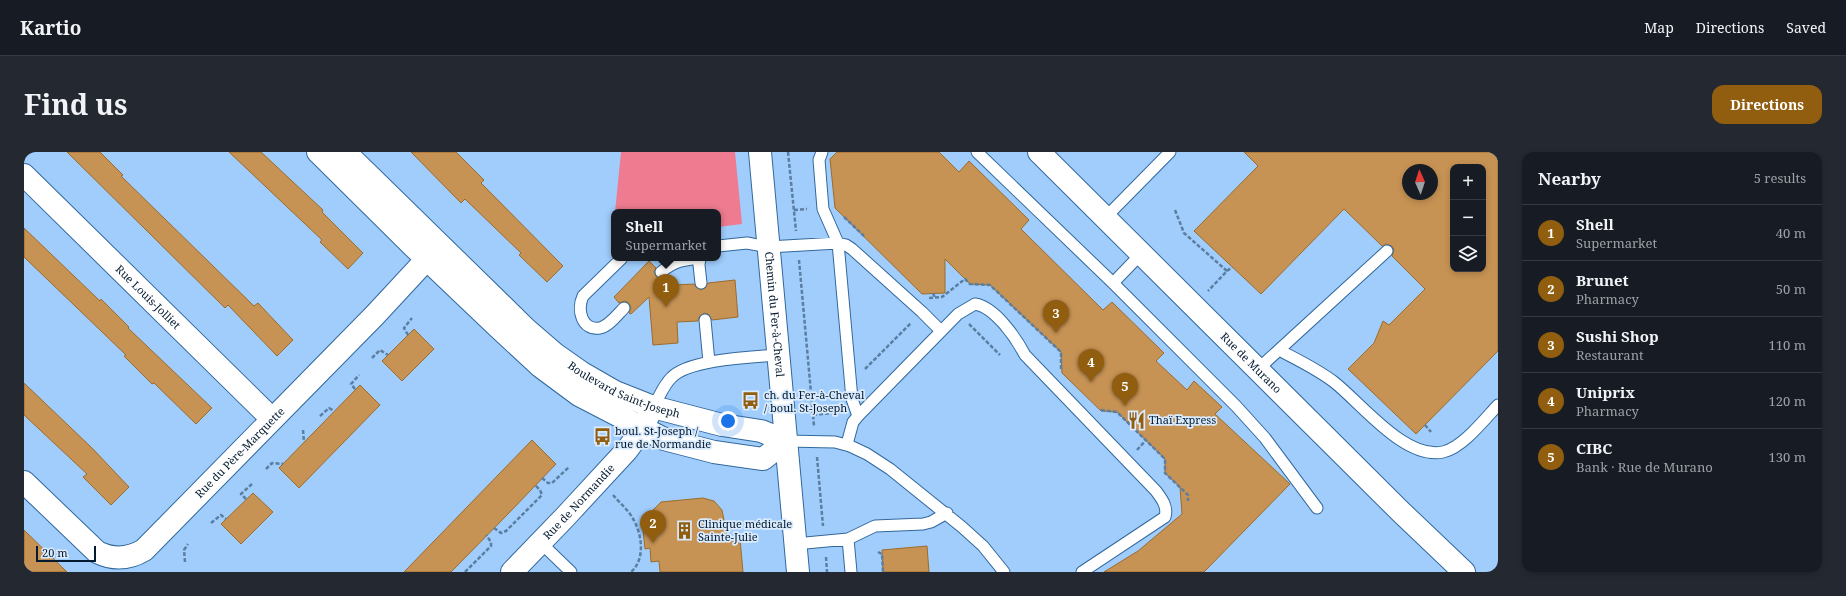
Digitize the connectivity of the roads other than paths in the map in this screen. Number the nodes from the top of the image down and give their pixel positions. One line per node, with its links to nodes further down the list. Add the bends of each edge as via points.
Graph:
1 (318, 152): 14 (street, Boulevard Saint-Joseph)
2 (345, 152): 14 (street, Boulevard Saint-Joseph)
3 (760, 152): 12 (street, Chemin du Fer-à-Cheval)
4 (822, 152): 10 (lane, via 819,160 823,208)
5 (977, 152): 21 (lane)
6 (1170, 152): 9 (lane)
7 (1043, 153): 9 (street, Rue de Murano)
8 (24, 175): 32 (street, Rue Louis-Jolliet)
9 (1105, 218): 15 (street, Rue de Murano)
10 (838, 243): 12 (lane); 24 (lane, via 852,249); 31 (lane, via 852,399)
11 (721, 246): 12 (lane, via 747,243)
12 (768, 247): 26 (street, Chemin du Fer-à-Cheval)
13 (1387, 251): 25 (lane)
14 (433, 252): 30 (street, Boulevard Saint-Joseph, via 555,354 615,392); 32 (street, Rue du Père-Marquette); 33 (street, Boulevard Saint-Joseph, via 540,366 579,395)
15 (1141, 254): 21 (lane); 28 (street, Rue de Murano)
16 (619, 261): 22 (lane, via 583,296 579,310 586,324 600,328 607,325)
17 (678, 261): 19 (lane)
18 (700, 261): 20 (lane)
19 (661, 272)
20 (701, 283)
21 (1113, 284): 37 (lane, via 1236,406 1265,438)
22 (624, 308)
23 (705, 320): 27 (lane)
24 (941, 331): 31 (lane); 47 (lane, via 969,306 975,304 986,307 1016,338 1025,355 1162,498 1165,517)
25 (1279, 350): 28 (lane); 29 (lane, via 1316,370 1402,442 1422,452 1443,452 1453,449)
26 (778, 355): 27 (lane); 34 (street, Chemin du Fer-à-Cheval)
27 (710, 362): 30 (lane, via 680,370 671,377)
28 (1257, 370): 48 (street, Rue de Murano)
29 (1498, 405)
30 (653, 407): 33 (street, Rue de Normandie); 34 (street, Boulevard Saint-Joseph, via 722,425 761,431)
31 (858, 416): 35 (lane, via 853,422)
32 (272, 419): 36 (street, Rue du Père-Marquette, via 144,550 128,557 112,558 97,552)
33 (642, 429): 34 (street, Boulevard Saint-Joseph, via 694,448 748,458 763,459); 40 (street, Rue de Normandie, via 600,480)
34 (786, 441): 35 (lane, via 815,440); 41 (street, Chemin du Fer-à-Cheval)
35 (847, 444): 38 (lane, via 890,469)
36 (24, 482)
37 (1317, 508)
38 (947, 513): 39 (lane, via 923,524 875,526); 46 (lane, via 983,546)
39 (848, 540): 41 (lane); 45 (lane)
40 (540, 543): 42 (street, Rue de Normandie); 43 (lane)
41 (795, 544): 44 (street, Chemin du Fer-à-Cheval)
42 (512, 572)
43 (571, 572)
44 (798, 572)
45 (851, 572)
46 (1004, 572)
47 (1082, 572)
48 (1464, 572)

